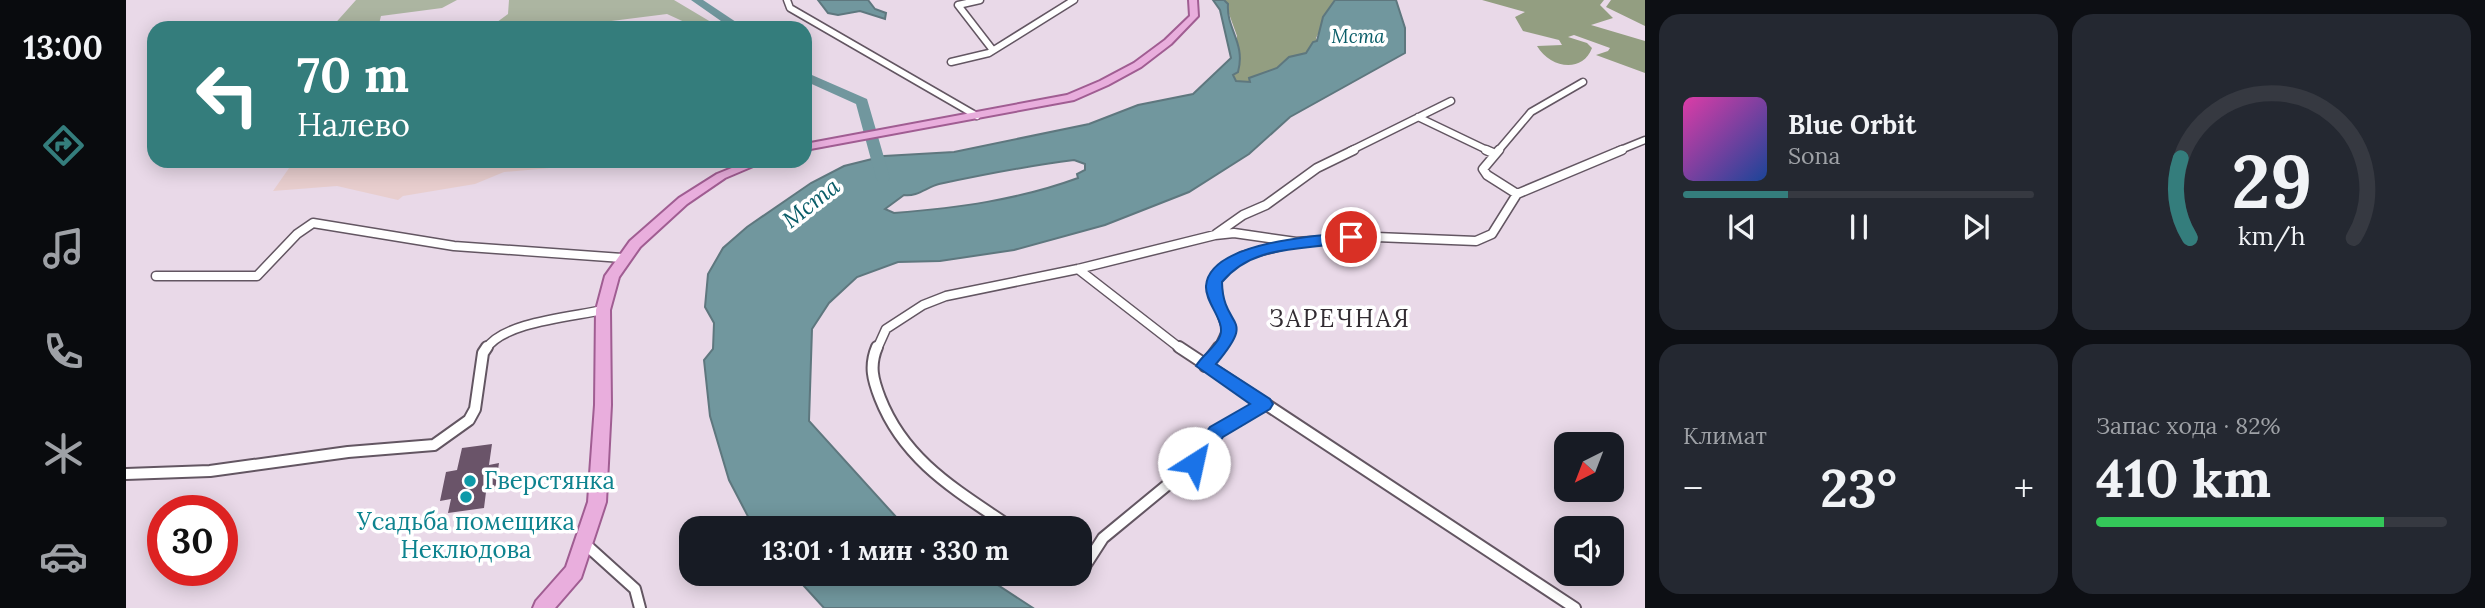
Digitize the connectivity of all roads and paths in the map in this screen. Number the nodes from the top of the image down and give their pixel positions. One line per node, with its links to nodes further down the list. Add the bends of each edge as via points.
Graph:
1 (787, 0): 5 (street, via 790,8)
2 (980, 0): 7 (street, via 958,5)
3 (1074, 0): 7 (street)
4 (1193, 0): 11 (main road, via 1190,20 1147,57 1104,84 1070,98)
5 (811, 21)
6 (812, 21): 11 (street)
7 (992, 49): 8 (street)
8 (951, 62)
9 (1583, 82): 15 (street, via 1531,112)
10 (1451, 102): 12 (street)
11 (977, 116): 14 (main road)
12 (1418, 117): 15 (street); 18 (street, via 1318,168)
13 (1645, 140): 17 (street)
14 (812, 146)
15 (1493, 153): 17 (street, via 1483,169 1487,176)
16 (742, 168): 20 (main road, via 694,193)
17 (1517, 194): 19 (street, via 1492,234 1476,242 1376,237)
18 (1215, 235): 19 (street, via 1234,233); 21 (street)
19 (1296, 242): 24 (street, via 1242,256 1214,282 1214,299 1229,325 1228,338)
20 (622, 258): 22 (street, via 454,246 313,223 257,276); 23 (main road)
21 (1078, 270): 24 (street); 27 (street, via 946,296 923,305 886,329 871,361 889,421 904,445)
22 (156, 276)
23 (603, 310): 26 (street, via 509,330 492,340 483,353 469,420 434,444 210,471); 28 (main road, via 597,502)
24 (1205, 366): 25 (street)
25 (1264, 404): 29 (street, via 1216,432 1194,463 1103,538); 32 (street)
26 (126, 474)
27 (995, 516)
28 (583, 543): 30 (main road, via 574,572); 31 (street, via 635,589)
29 (1092, 555)
30 (543, 608)
31 (640, 608)
32 (1575, 608)

